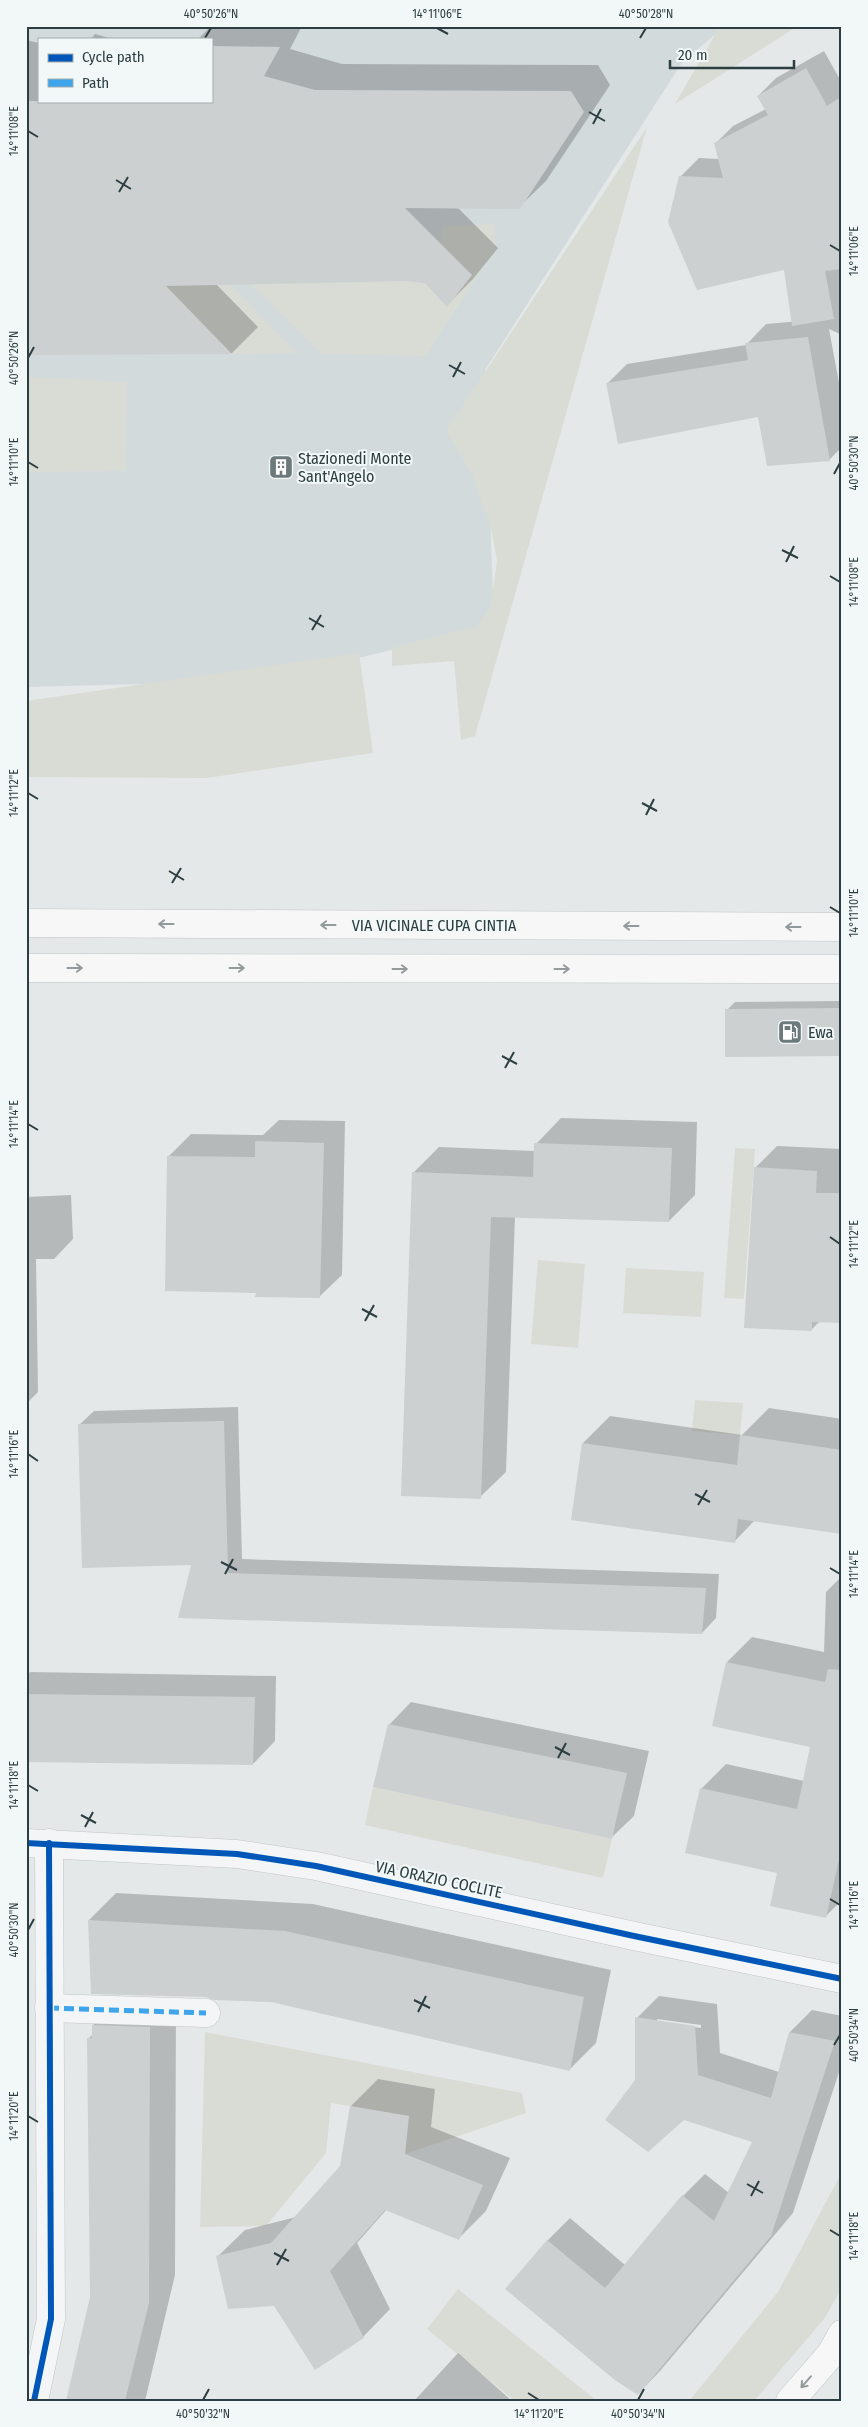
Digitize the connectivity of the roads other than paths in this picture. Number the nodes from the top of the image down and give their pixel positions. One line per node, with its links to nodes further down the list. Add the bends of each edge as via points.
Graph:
1 (26, 923): 2 (main road, VIA VICINALE CUPA CINTIA, one-way to 1)
2 (842, 927)
3 (26, 968): 4 (main road, one-way to 4)
4 (842, 969)
5 (38, 1843): 6 (street, VIA ORAZIO COCLITE, via 236,1854 316,1866); 7 (street)
6 (842, 1979)
7 (49, 2008): 8 (street); 10 (street, via 51,2319)
8 (206, 2013)
9 (838, 2350): 11 (main road, one-way to 11)
10 (34, 2401)
11 (790, 2401)

